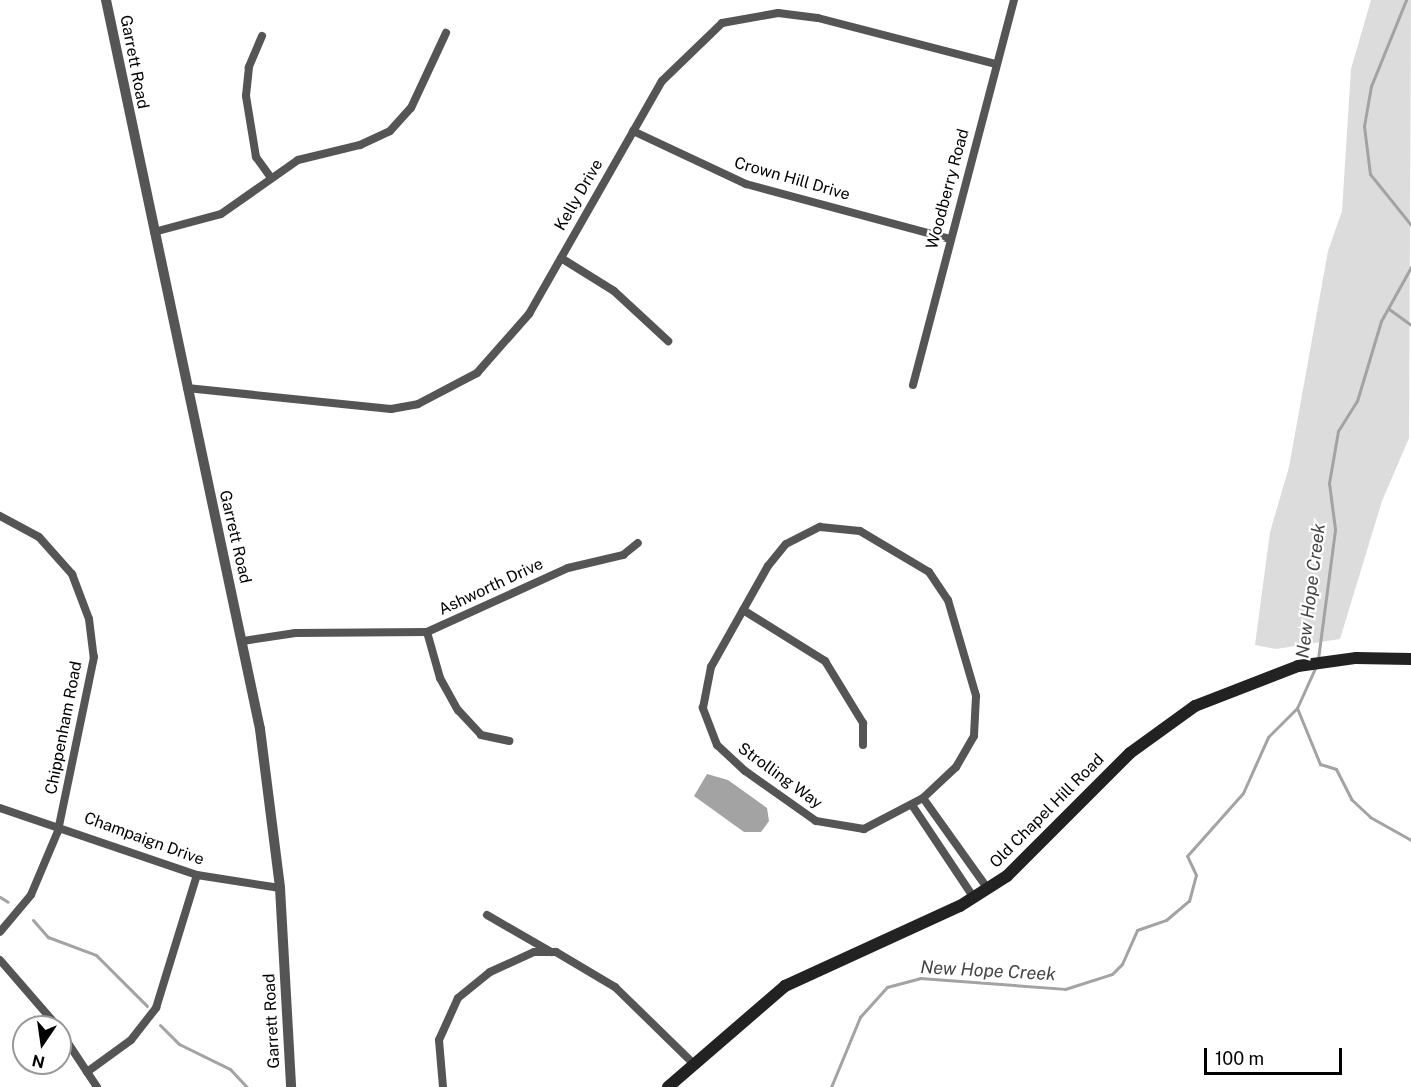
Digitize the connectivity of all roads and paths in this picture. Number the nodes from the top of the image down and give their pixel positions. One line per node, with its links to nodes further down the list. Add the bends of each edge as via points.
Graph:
1 (106, 0): 8 (street, Garrett Road)
2 (1014, 0): 5 (street, Woodberry Road)
3 (446, 33): 7 (street, via 399,124 360,145 304,158)
4 (262, 36): 7 (street, via 249,67 246,96 256,157)
5 (996, 64): 6 (street, Kelly Drive, via 818,18 778,13 738,17 707,34 675,63); 9 (street, Woodberry Road)
6 (633, 131): 9 (street, Crown Hill Drive, via 746,184); 10 (street, Kelly Drive)
7 (271, 178): 8 (street, via 239,206)
8 (154, 232): 13 (street, Garrett Road)
9 (950, 239): 12 (street, Woodberry Road)
10 (561, 258): 11 (street, via 614,291); 13 (street, Kelly Drive, via 529,314 494,359 418,404 346,407)
11 (668, 341)
12 (913, 385)
13 (187, 388): 18 (street, Garrett Road)
14 (0, 516): 25 (street, Chippenham Road, via 39,537 55,553 83,596 91,629 93,672)
15 (638, 543): 17 (street, Ashworth Drive, via 623,555 568,568)
16 (743, 610): 21 (street, via 825,661 863,723); 22 (street, Strolling Way, via 776,553 819,527 860,531 929,572 948,600 978,708 964,757); 23 (street, Strolling Way, via 705,687 705,718 723,753 806,815 834,828 874,827)
17 (427, 632): 18 (street, Ashworth Drive, via 296,633); 20 (street, via 440,678 458,710 489,740)
18 (243, 641): 29 (street, Garrett Road, via 268,777)
19 (1411, 659): 30 (main road, Old Chapel Hill Road, via 1356,658 1281,671 1216,695 1146,739 1017,868)
20 (509, 741)
21 (863, 745)
22 (923, 798): 23 (street, Strolling Way); 26 (street)
23 (912, 805): 27 (street)
24 (0, 808): 25 (street, Champaign Drive)
25 (60, 824): 28 (street, Champaign Drive); 33 (street, Chippenham Road, via 31,895)
26 (955, 843): 27 (street); 30 (street)
27 (943, 852): 31 (street)
28 (196, 875): 29 (street, Champaign Drive); 39 (street, via 156,1008 132,1040)
29 (280, 888): 41 (street, Garrett Road)
30 (988, 889): 31 (main road, Old Chapel Hill Road)
31 (974, 898): 38 (main road, Old Chapel Hill Road, via 785,986)
32 (487, 915): 34 (street)
33 (0, 932)
34 (552, 952): 38 (street, via 615,987); 42 (street, via 534,952 501,966 458,998 439,1040)
35 (0, 960): 36 (street)
36 (47, 1015)
37 (72, 1049): 39 (street)
38 (694, 1064): 43 (main road, Old Chapel Hill Road)
39 (87, 1072): 40 (street)
40 (97, 1087)
41 (291, 1087)
42 (443, 1087)
43 (668, 1087)

